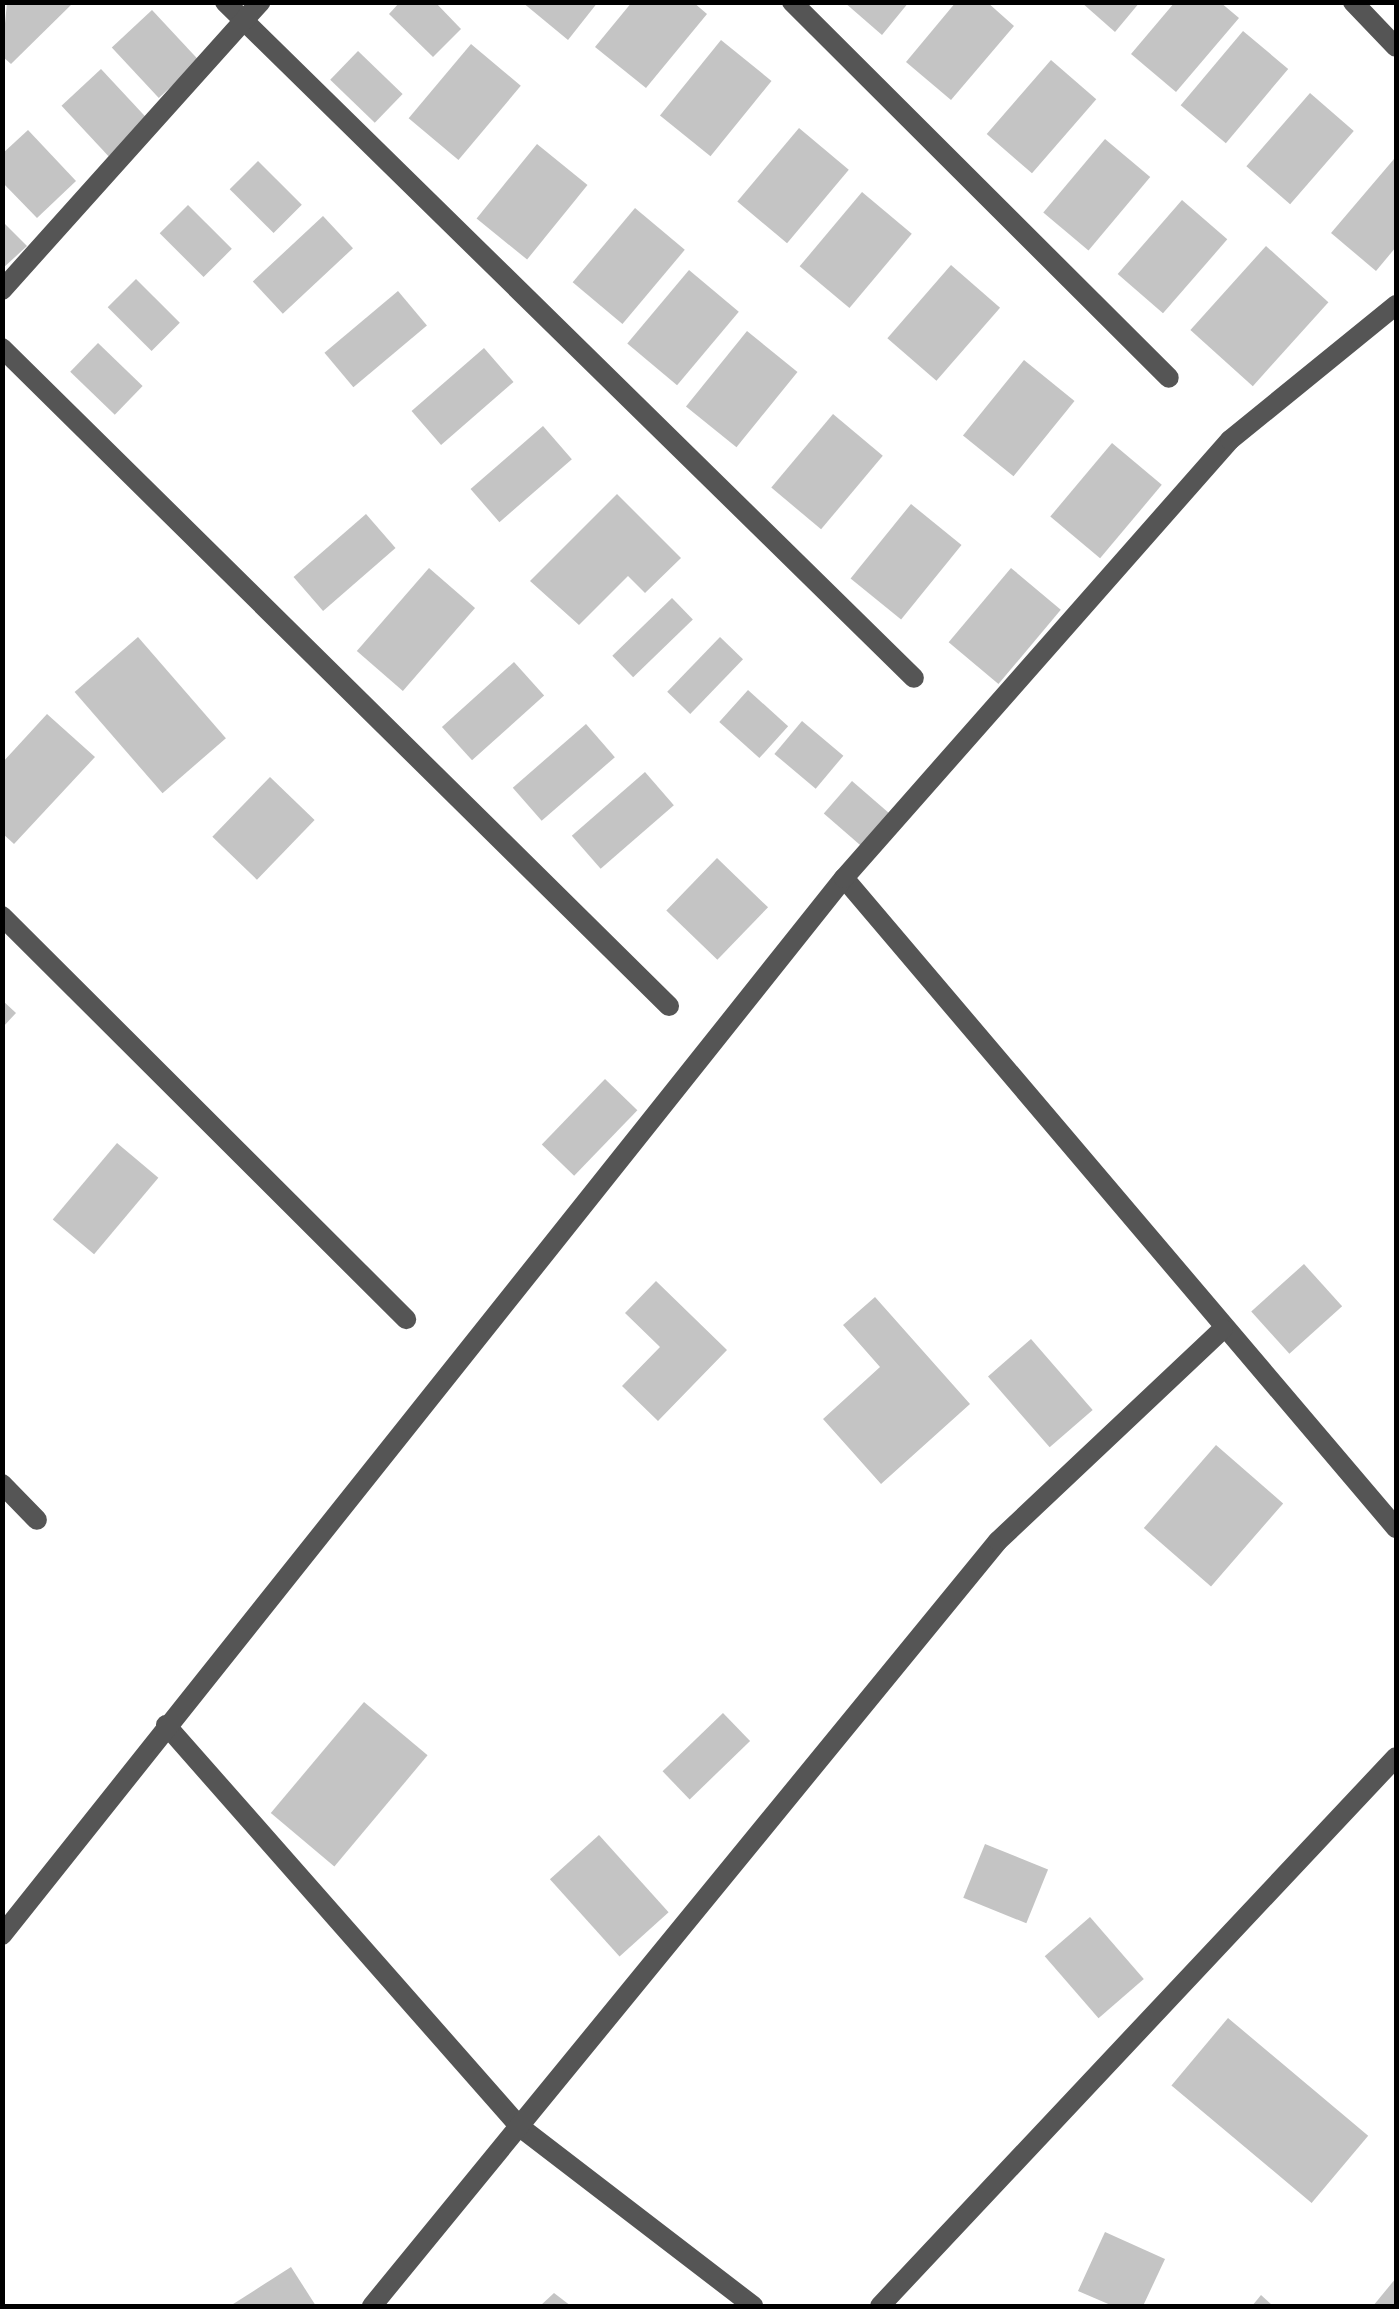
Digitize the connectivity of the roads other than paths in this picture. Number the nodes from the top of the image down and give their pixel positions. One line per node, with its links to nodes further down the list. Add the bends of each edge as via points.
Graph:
1 (225, 2): 5 (street)
2 (260, 2): 5 (street)
3 (792, 2): 10 (street)
4 (1353, 2): 6 (street)
5 (243, 21): 7 (street); 11 (street)
6 (1396, 47)
7 (2, 290)
8 (1396, 305): 12 (street, via 1230,440)
9 (2, 348): 14 (street)
10 (1169, 378)
11 (914, 678)
12 (844, 878): 16 (street); 20 (street)
13 (2, 916): 15 (street)
14 (669, 1006)
15 (406, 1319)
16 (1222, 1329): 19 (street); 23 (street, via 998,1541)
17 (2, 1484): 18 (street)
18 (38, 1520)
19 (1396, 1528)
20 (166, 1725): 22 (street); 23 (street)
21 (1396, 1757): 26 (street)
22 (2, 1935)
23 (520, 2128): 24 (street); 25 (street)
24 (372, 2306)
25 (753, 2306)
26 (880, 2306)

